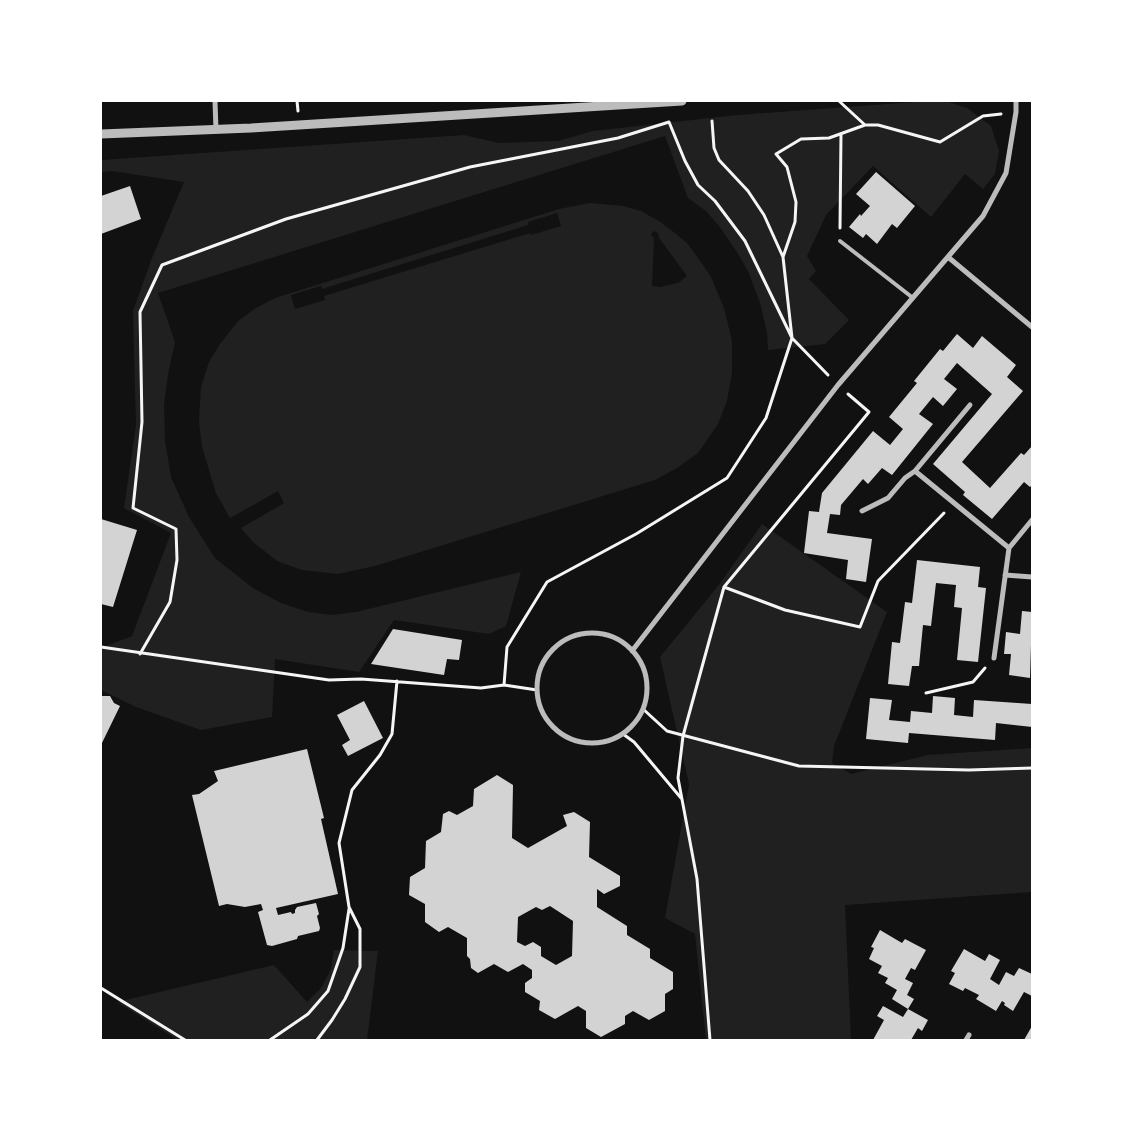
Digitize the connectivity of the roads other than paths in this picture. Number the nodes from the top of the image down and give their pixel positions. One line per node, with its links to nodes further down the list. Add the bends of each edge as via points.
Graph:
1 (214, 101): 4 (street)
2 (682, 101): 4 (street)
3 (1016, 101): 7 (street, via 1006,173 984,216)
4 (216, 130): 5 (street)
5 (101, 134)
6 (840, 241): 8 (lane)
7 (948, 257): 8 (street); 9 (street)
8 (913, 298): 17 (street, via 838,385)
9 (1032, 327)
10 (970, 405): 11 (street)
11 (916, 471): 12 (street, via 905,478 888,498); 14 (street)
12 (862, 511)
13 (1032, 520): 14 (street)
14 (1009, 548): 15 (street)
15 (1005, 575): 16 (street); 18 (street)
16 (1032, 577)
17 (632, 650): 17 (street, via 621,641 593,633 564,640 552,650 538,675 537,690 539,705 555,729 568,738 596,744 623,734 635,723 646,699 646,679 644,668)
18 (994, 658)

